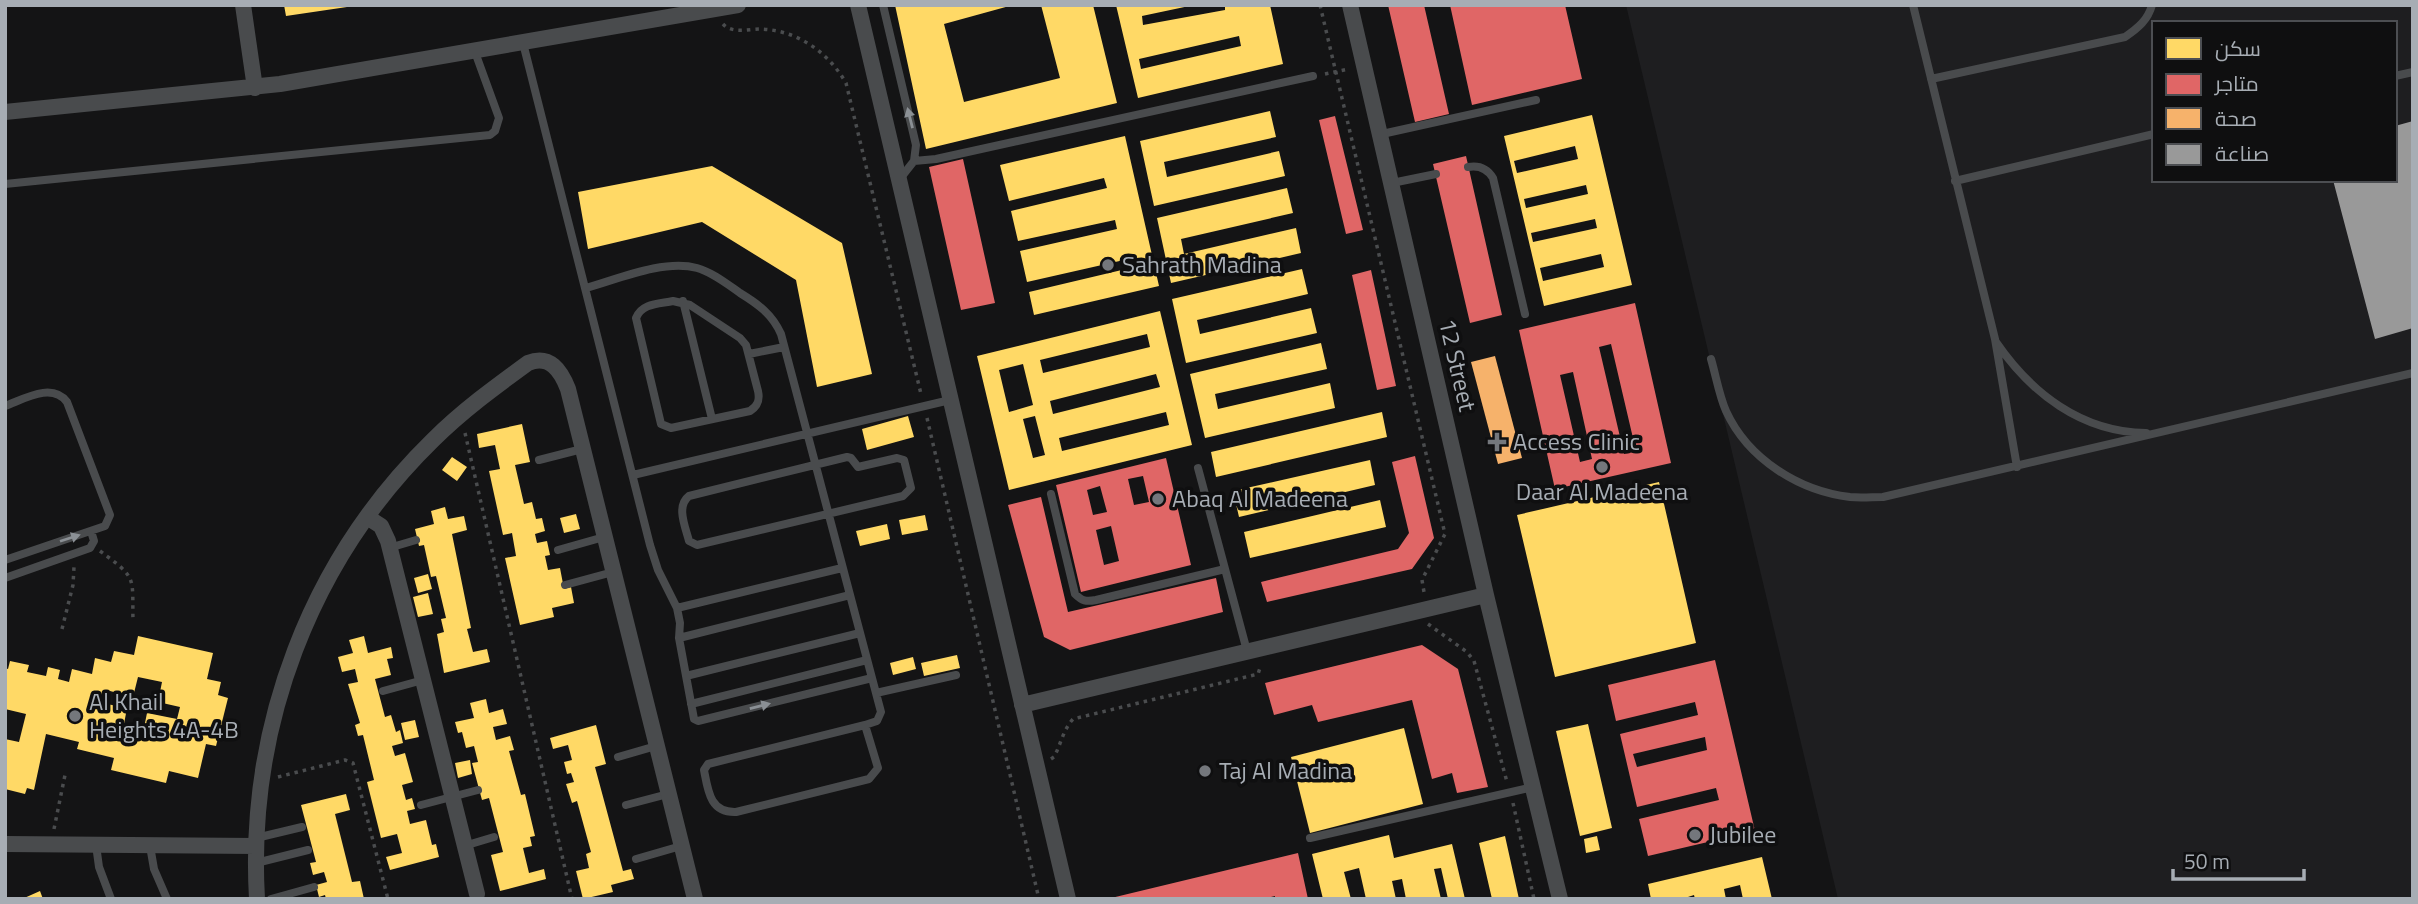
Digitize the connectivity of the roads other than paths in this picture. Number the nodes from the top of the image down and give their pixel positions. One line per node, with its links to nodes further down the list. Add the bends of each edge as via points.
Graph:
1 (243, 5): 13 (street)
2 (738, 5): 8 (street)
3 (858, 5): 21 (street)
4 (883, 5): 18 (lane, one-way to 4, via 916,145)
5 (1350, 5): 17 (street, 12 Street)
6 (1913, 5): 12 (lane)
7 (2152, 5): 12 (lane, via 2140,27 2125,37)
8 (698, 9): 9 (street)
9 (523, 43): 10 (street); 25 (lane)
10 (475, 52): 13 (street); 24 (lane, via 499,118 490,135)
11 (1313, 76): 18 (lane)
12 (1931, 79): 22 (lane)
13 (255, 88): 15 (street)
14 (1536, 100): 17 (lane)
15 (5, 112)
16 (2152, 134): 22 (lane)
17 (1382, 135): 23 (street, 12 Street)
18 (914, 161): 21 (lane)
19 (1468, 167): 27 (lane, via 1485,169 1493,178)
20 (1436, 174): 23 (lane)
21 (900, 180): 33 (street)
22 (1955, 181): 28 (lane)
23 (1392, 183): 59 (street, 12 Street)
24 (5, 184)
25 (586, 288): 29 (lane, via 667,266 700,269 767,312 776,322); 43 (lane)
26 (683, 301): 30 (lane, via 733,331); 35 (lane); 35 (lane, via 645,307 636,318 659,421 667,428)
27 (1525, 314)
28 (1995, 339): 36 (lane, via 2037,391 2064,410 2126,433); 41 (lane)
29 (784, 347): 30 (lane); 37 (lane)
30 (749, 354): 35 (lane, via 758,403 750,411)
31 (1711, 359): 41 (lane, via 1726,411 1742,438 1791,479 1820,491 1883,497)
32 (2413, 373): 36 (lane)
33 (950, 400): 37 (lane); 72 (street)
34 (5, 406): 47 (lane, via 49,391 63,396 110,515 105,526)
35 (712, 419)
36 (2158, 433): 41 (lane)
37 (806, 434): 40 (lane); 43 (lane)
38 (582, 449): 39 (lane); 46 (street, via 564,377 548,361 537,359 461,414 403,471); 48 (street)
39 (539, 460)
40 (815, 465): 45 (lane); 45 (lane, via 847,457 858,467 897,458 906,462 912,484 906,495); 45 (lane, via 689,496 681,509 688,538 697,545)
41 (2017, 467)
42 (1198, 468): 54 (lane)
43 (632, 475): 60 (lane, via 653,558)
44 (1051, 494): 54 (lane, via 1075,594 1081,599 1088,602)
45 (828, 513): 53 (lane)
46 (367, 516): 50 (street, via 381,526); 85 (street, via 313,604 280,691 268,735)
47 (92, 531): 52 (lane, one-way to 47); 56 (lane, via 93,545)
48 (604, 537): 51 (lane); 55 (street)
49 (416, 540): 50 (lane)
50 (390, 548): 68 (street)
51 (558, 550)
52 (5, 560)
53 (842, 568): 58 (lane); 60 (lane)
54 (1225, 569): 63 (lane)
55 (613, 572): 57 (lane); 74 (street)
56 (5, 578)
57 (565, 585)
58 (850, 595): 61 (lane); 62 (lane)
59 (1486, 595): 63 (street); 76 (street, 12 Street)
60 (677, 608): 62 (lane)
61 (860, 633): 64 (lane); 66 (lane)
62 (679, 638): 66 (lane)
63 (1253, 650): 72 (street)
64 (867, 660): 67 (lane); 71 (lane)
65 (956, 675): 70 (lane)
66 (686, 676): 71 (lane)
67 (872, 678): 70 (lane); 71 (lane, one-way to 67, via 698,721)
68 (423, 680): 69 (lane); 79 (street)
69 (383, 691)
70 (876, 693): 73 (lane, via 880,719)
71 (691, 704)
72 (1022, 705): 101 (street)
73 (865, 725): 73 (lane, via 878,768 869,779 736,812 720,810 709,798 704,771 708,764)
74 (656, 746): 75 (lane); 78 (street)
75 (618, 757)
76 (1533, 787): 84 (lane); 102 (street, 12 Street)
77 (478, 790): 79 (lane)
78 (668, 794): 81 (lane); 90 (street)
79 (452, 797): 80 (lane); 89 (street)
80 (421, 805)
81 (626, 805)
82 (302, 827): 85 (lane)
83 (494, 837): 89 (lane)
84 (1310, 838)
85 (256, 842): 88 (street); 93 (street)
86 (5, 844): 87 (street)
87 (96, 845): 88 (street); 96 (lane)
88 (150, 846): 97 (lane)
89 (464, 846): 95 (street)
90 (681, 846): 92 (lane); 100 (street)
91 (308, 850): 93 (lane)
92 (636, 859)
93 (256, 863): 98 (street)
94 (314, 887): 99 (lane)
95 (477, 894)
96 (111, 899)
97 (167, 899)
98 (257, 899)
99 (271, 899)
100 (695, 899)
101 (1068, 899)
102 (1560, 899)

